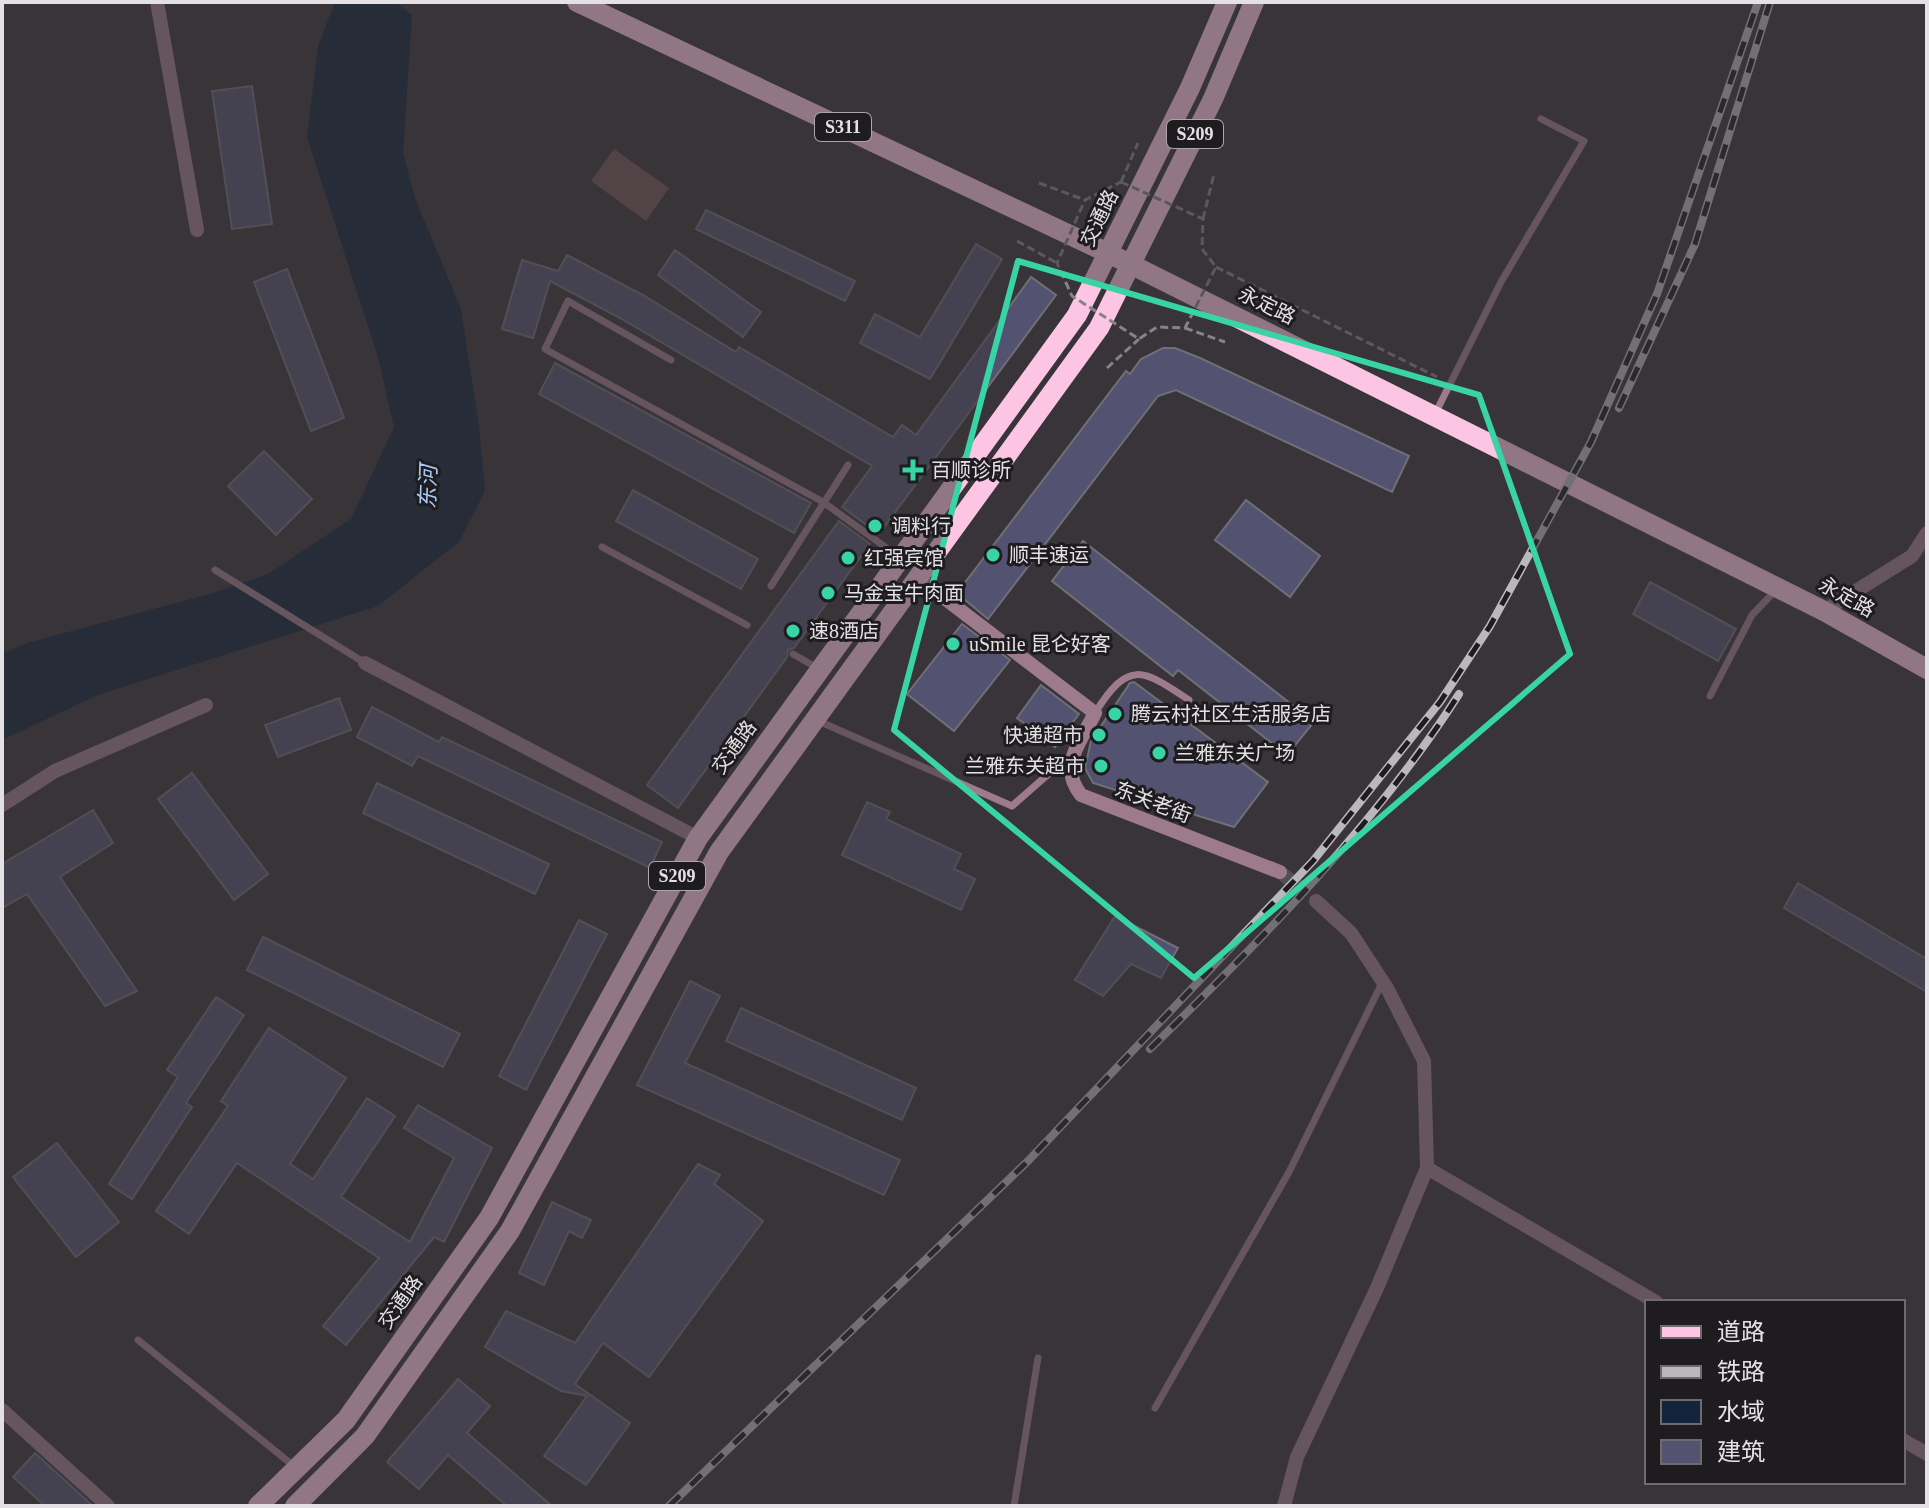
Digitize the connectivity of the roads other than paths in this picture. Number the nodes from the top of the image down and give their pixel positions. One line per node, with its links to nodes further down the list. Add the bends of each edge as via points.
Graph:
1 (157, 2): 6 (street)
2 (577, 2): 7 (main road, 永定路 / S311)
3 (1227, 2): 7 (main road, 交通路 / S209)
4 (1254, 2): 8 (main road, S209, via 1213,99)
5 (1541, 119): 10 (lane, via 1584,141 1501,282)
6 (197, 230)
7 (1108, 253): 8 (main road, 永定路); 15 (main road, 交通路 / S209, via 1077,315)
8 (1131, 264): 10 (main road, 永定路); 17 (main road, S209, via 1099,328)
9 (671, 360): 12 (lane, via 568,301 545,349)
10 (1434, 415): 19 (main road, 永定路)
11 (848, 465): 12 (lane)
12 (823, 502): 15 (lane); 18 (lane)
13 (1927, 533): 20 (street, via 1912,556)
14 (602, 547): 21 (lane)
15 (901, 558): 25 (main road, 交通路 / S209)
16 (215, 570): 23 (lane)
17 (918, 578): 29 (street); 30 (main road, S209)
18 (771, 586)
19 (1779, 588): 20 (main road, 永定路); 26 (lane, via 1752,615)
20 (1824, 611): 24 (main road, 永定路)
21 (747, 625)
22 (793, 654): 25 (lane)
23 (365, 663): 33 (street)
24 (1927, 669)
25 (820, 670): 33 (main road, 交通路 / S209)
26 (1710, 696)
27 (1189, 700): 29 (lane, via 1148,673 1135,673 1108,692)
28 (206, 705): 32 (street, via 55,771)
29 (1095, 713): 31 (street)
30 (815, 720): 31 (lane, via 1012,806 1053,770); 48 (main road, S209, via 719,852 510,1231 365,1436)
31 (1069, 767): 34 (street, 东关老街, via 1070,781 1081,795)
32 (2, 805)
33 (698, 838): 45 (main road, 交通路 / S209, via 489,1218 346,1420)
34 (1280, 872)
35 (1316, 901): 36 (street, via 1351,933)
36 (1383, 981): 37 (street, via 1424,1061); 41 (lane, via 1289,1172)
37 (1427, 1168): 38 (street); 50 (street, via 1297,1457)
38 (1653, 1300)
39 (138, 1340): 45 (lane)
40 (1038, 1358): 49 (lane)
41 (1155, 1408)
42 (2, 1410): 46 (street)
43 (1905, 1441): 44 (street)
44 (1927, 1454)
45 (296, 1469): 47 (main road, 交通路 / S209)
46 (108, 1506)
47 (258, 1506)
48 (295, 1506)
49 (1014, 1506)
50 (1284, 1506)

